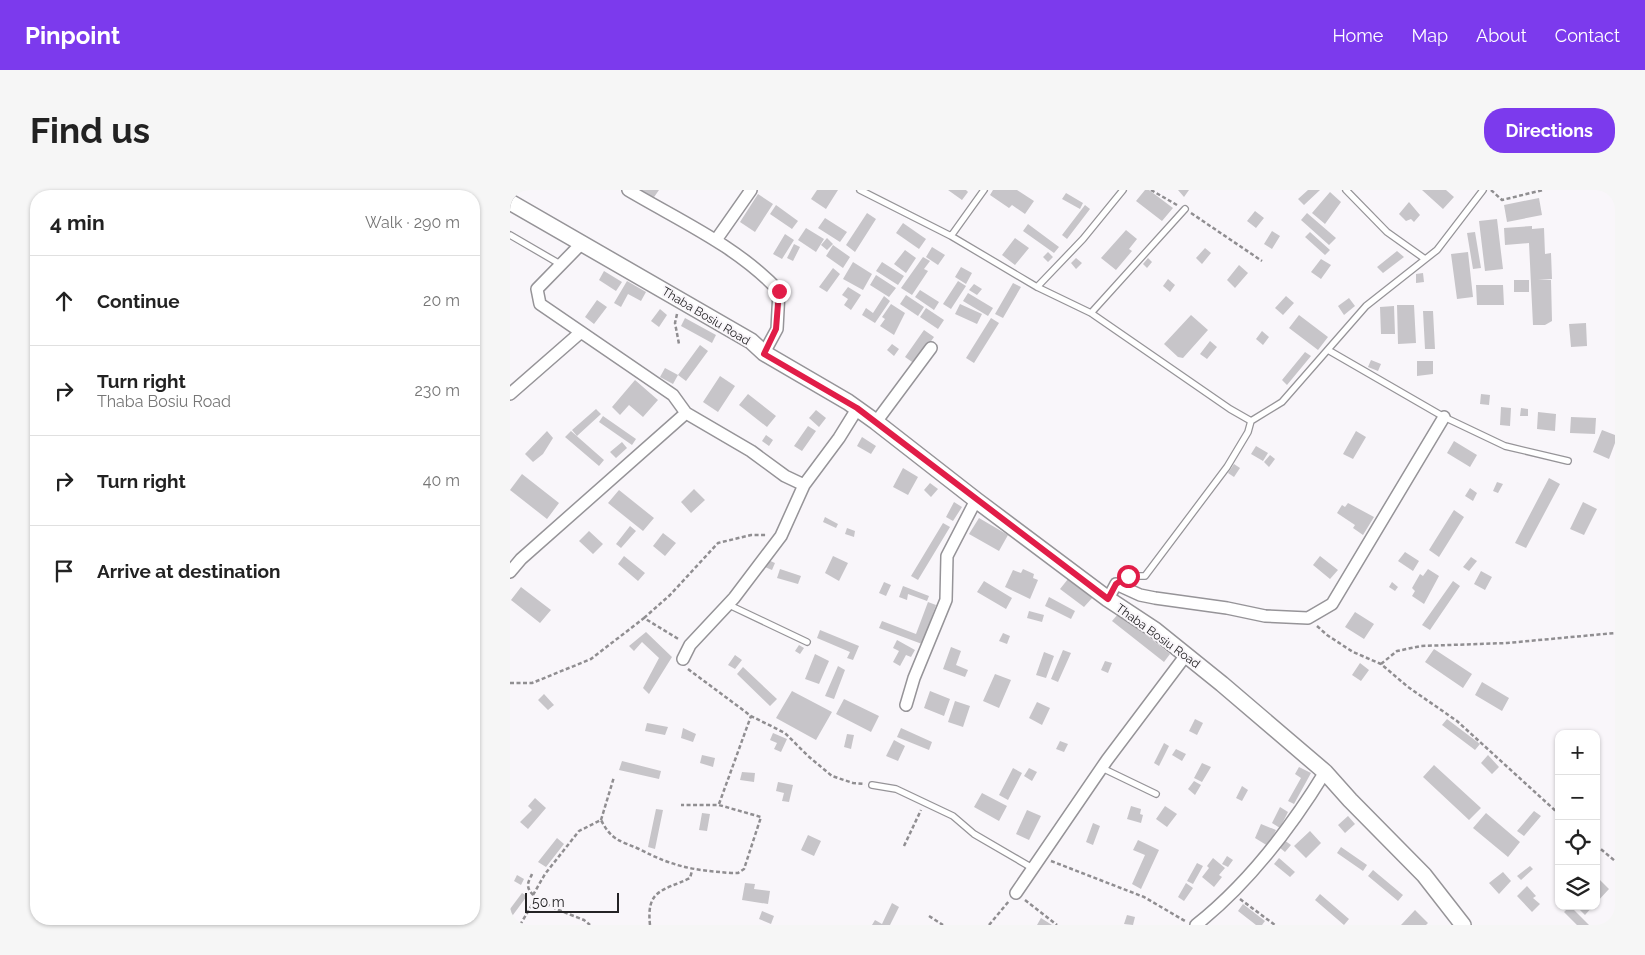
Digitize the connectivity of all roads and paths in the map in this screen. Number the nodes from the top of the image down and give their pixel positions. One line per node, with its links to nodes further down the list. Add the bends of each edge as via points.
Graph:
1 (628, 190): 15 (street)
2 (751, 190): 15 (street)
3 (860, 190): 14 (lane)
4 (984, 190): 14 (lane)
5 (1123, 190): 20 (lane)
6 (1150, 190): 12 (path)
7 (1346, 190): 17 (lane, via 1387,232)
8 (1483, 190): 17 (lane, via 1438,250)
9 (1491, 190): 10 (path, via 1502,200)
10 (1543, 190)
11 (510, 202): 16 (street, Thaba Bosiu Road)
12 (1185, 209): 18 (path); 22 (lane)
13 (510, 234): 19 (lane)
14 (951, 236): 20 (lane)
15 (716, 240): 27 (street, via 761,272 779,291 776,329)
16 (581, 244): 19 (street); 21 (street, Thaba Bosiu Road)
17 (1425, 260): 26 (lane, via 1366,306)
18 (1262, 261)
19 (560, 264): 23 (street, via 537,288 540,304)
20 (1038, 287): 22 (lane)
21 (680, 300): 24 (path, via 675,323); 27 (street, Thaba Bosiu Road, via 750,341)
22 (1091, 313): 32 (lane)
23 (581, 332): 28 (street); 30 (street, via 673,395)
24 (679, 344)
25 (930, 348): 33 (street)
26 (1328, 350): 31 (lane); 32 (lane, via 1282,402)
27 (764, 354): 29 (street, Thaba Bosiu Road)
28 (510, 394)
29 (857, 408): 33 (street, Thaba Bosiu Road); 35 (street, via 840,438)
30 (686, 413): 35 (street); 38 (street)
31 (1444, 417): 34 (lane, via 1505,446); 43 (street, via 1332,604)
32 (1251, 421): 39 (lane, via 1227,467 1156,564 1145,576 1128,576)
33 (876, 422): 36 (street, Thaba Bosiu Road)
34 (1568, 461)
35 (804, 485): 37 (street)
36 (976, 500): 40 (street, Thaba Bosiu Road); 51 (street, via 947,556 946,600)
37 (777, 541): 41 (street); 42 (path, via 767,535 751,535 718,543)
38 (510, 572)
39 (1116, 584): 40 (street); 43 (street, via 1155,598 1265,616)
40 (1108, 599): 47 (street, Thaba Bosiu Road)
41 (727, 604): 45 (lane); 46 (street)
42 (644, 618): 46 (path); 50 (path, via 591,659 532,682)
43 (1308, 618): 49 (path, via 1327,636)
44 (1615, 633): 49 (path, via 1507,643 1421,646 1397,650)
45 (807, 642)
46 (690, 646): 48 (street)
47 (1186, 655): 53 (street); 54 (street, Thaba Bosiu Road)
48 (683, 659): 52 (path, via 688,669)
49 (1381, 664): 61 (path, via 1457,721)
50 (510, 683)
51 (906, 705)
52 (751, 716): 56 (path, via 785,733 832,776 853,784); 60 (path)
53 (1102, 768): 57 (lane); 65 (street)
54 (1325, 772): 71 (street, via 1289,827); 82 (street, Thaba Bosiu Road, via 1424,875)
55 (614, 777): 62 (path)
56 (872, 785): 58 (lane, via 896,789)
57 (1156, 794)
58 (925, 802): 63 (path); 67 (lane, via 953,816 974,834)
59 (681, 805): 60 (path)
60 (719, 805): 68 (path, via 761,817 744,870 738,873)
61 (1555, 810)
62 (601, 820): 68 (path, via 608,833 620,843); 72 (path, via 579,831 546,874)
63 (904, 846)
64 (1600, 848): 66 (path)
65 (1041, 857): 67 (street); 80 (path, via 1144,896)
66 (1615, 861)
67 (1034, 869): 70 (street)
68 (693, 870): 76 (path, via 690,878 656,894 649,907)
69 (532, 874): 72 (path, via 528,884)
70 (1016, 893): 78 (path); 79 (path)
71 (1232, 893): 80 (street); 81 (path)
72 (534, 897): 74 (path); 75 (path)
73 (929, 916): 77 (path)
74 (520, 925)
75 (590, 925)
76 (650, 925)
77 (943, 925)
78 (989, 925)
79 (1057, 925)
80 (1194, 925)
81 (1275, 925)
82 (1463, 925)

